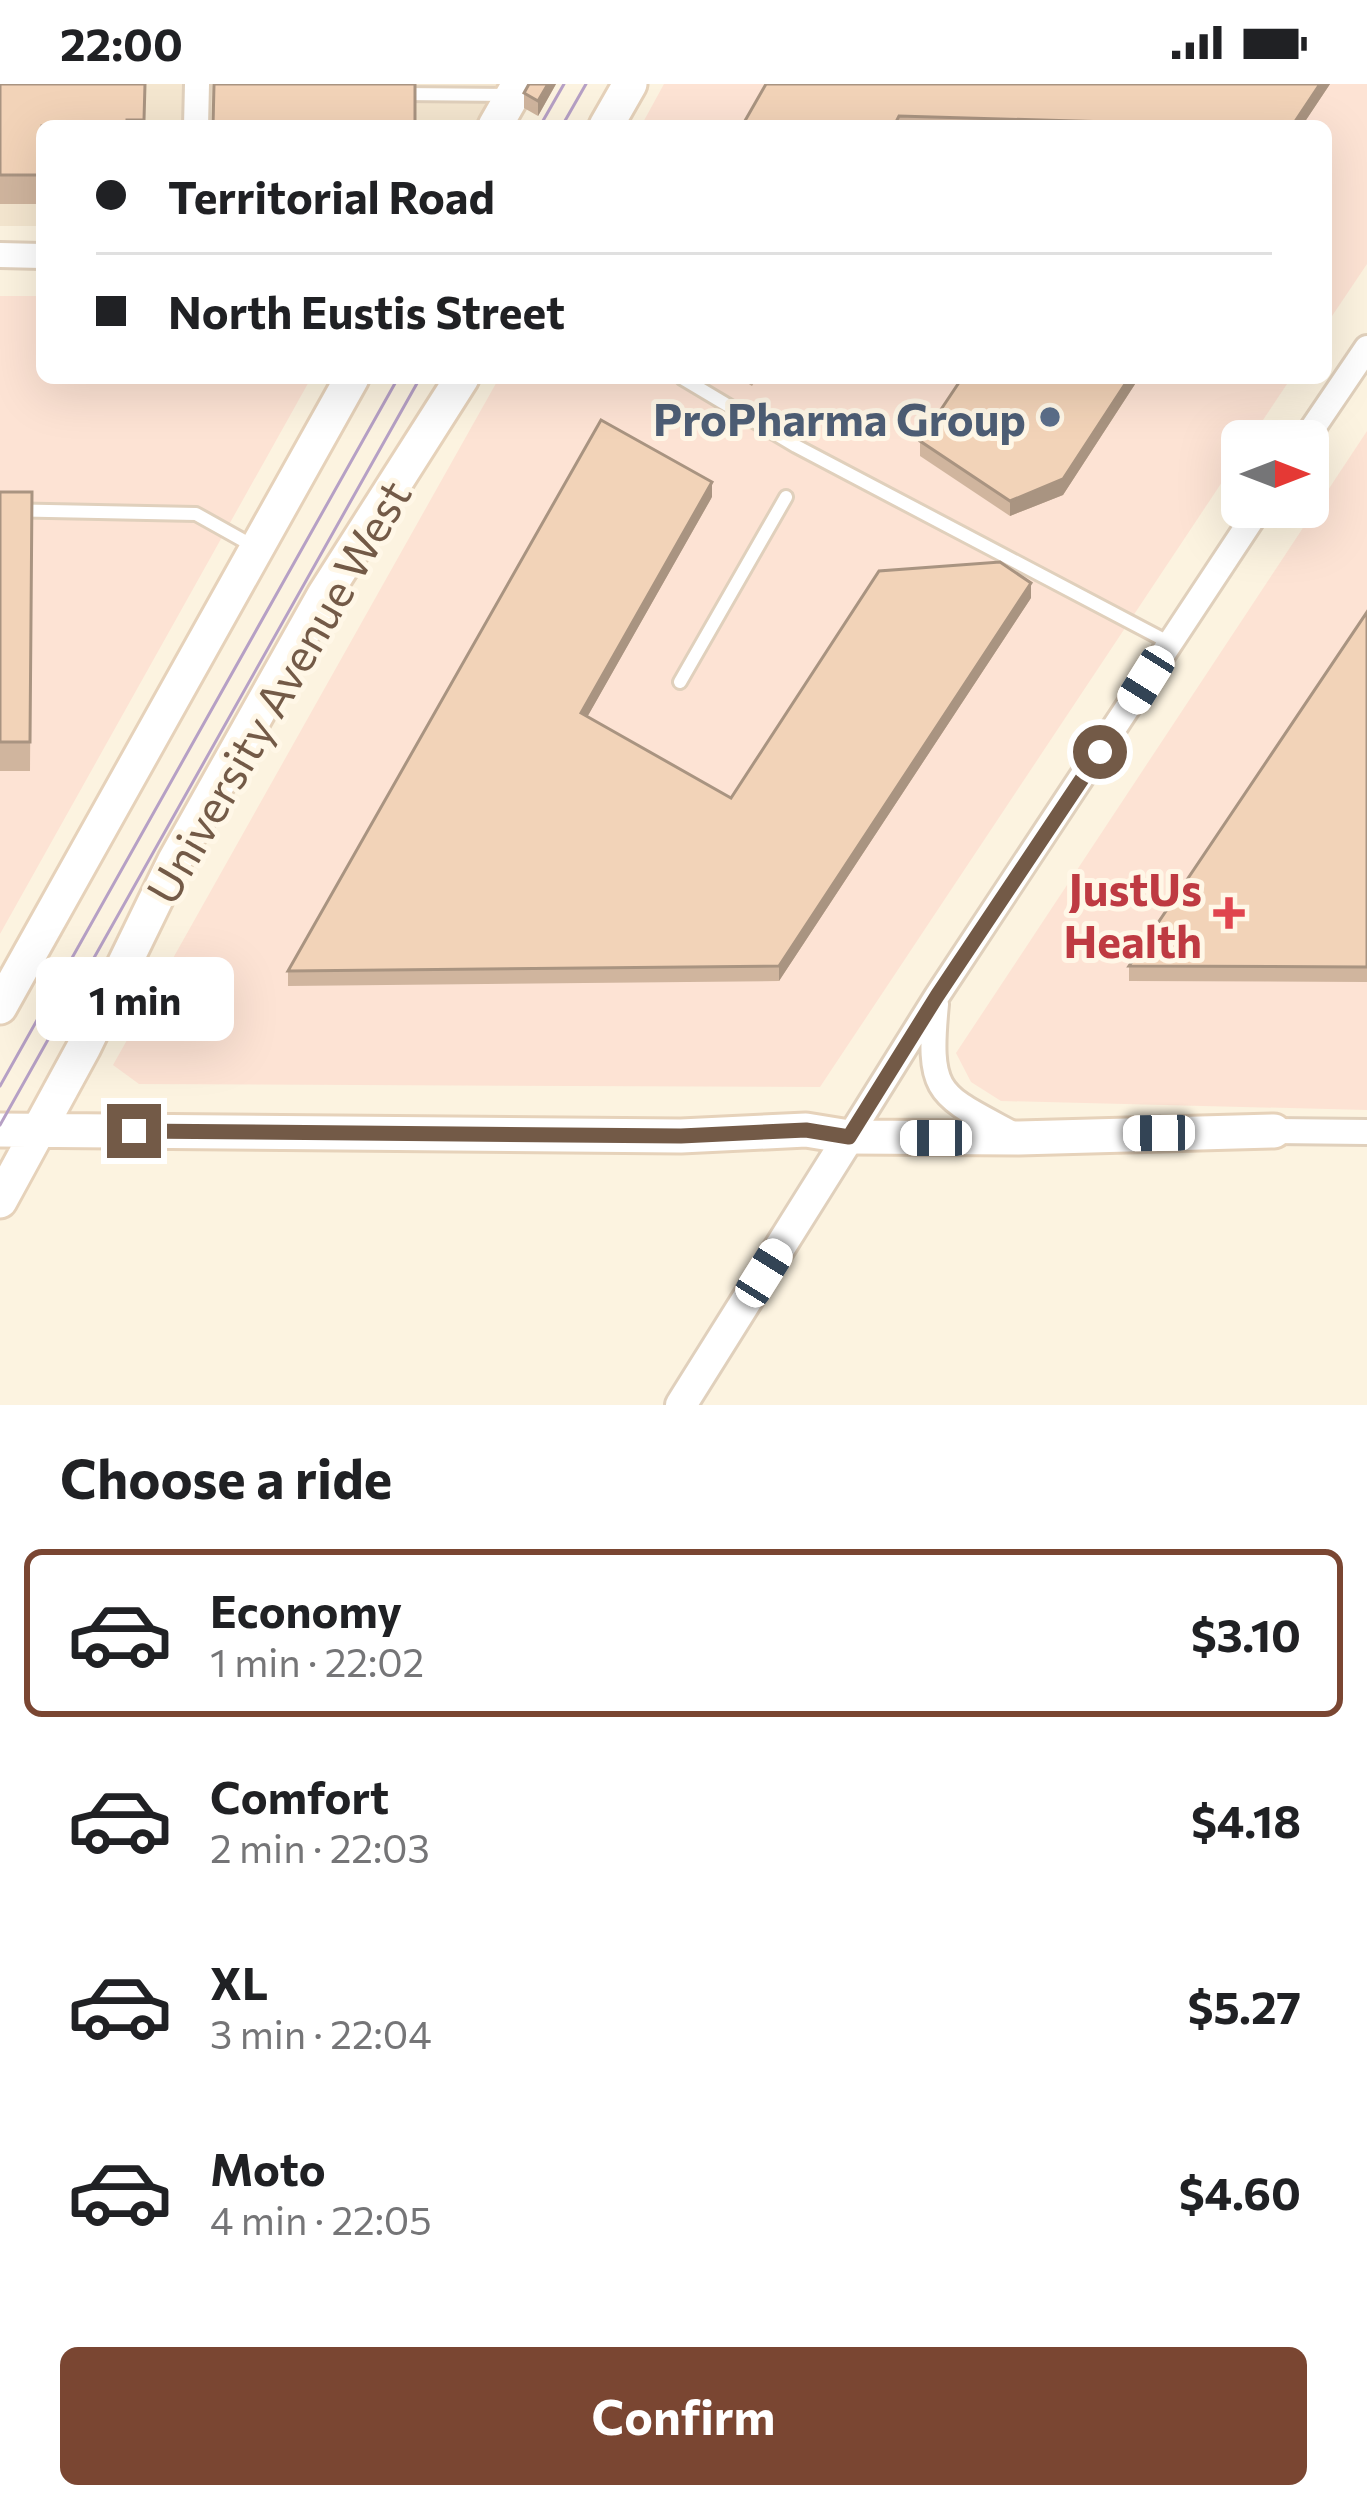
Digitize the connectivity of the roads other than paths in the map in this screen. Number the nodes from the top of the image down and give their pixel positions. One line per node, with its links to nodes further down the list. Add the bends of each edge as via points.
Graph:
1 (629, 84): 7 (main road)
2 (202, 89): 5 (street)
3 (516, 90): 4 (lane); 6 (main road)
4 (394, 94)
5 (197, 120)
6 (498, 120)
7 (609, 120)
8 (0, 255): 9 (street)
9 (36, 256)
10 (1367, 348): 14 (street)
11 (349, 384): 18 (main road, University Avenue West)
12 (458, 384): 24 (main road, University Avenue West, via 324,595)
13 (692, 384): 19 (lane)
14 (1318, 420)
15 (786, 497): 20 (lane)
16 (0, 510): 18 (lane, via 196,514)
17 (1246, 528): 19 (street)
18 (256, 548): 22 (main road, University Avenue West)
19 (1170, 644): 21 (street)
20 (680, 682)
21 (937, 996): 27 (street); 28 (street, via 932,1062 942,1088)
22 (0, 1007)
23 (0, 1130): 24 (main road)
24 (37, 1132): 27 (main road, via 806,1130); 29 (main road, University Avenue West)
25 (1274, 1132): 26 (street); 28 (main road)
26 (1367, 1132)
27 (849, 1137): 28 (main road); 30 (street)
28 (1019, 1138)
29 (0, 1201)
30 (681, 1405)

